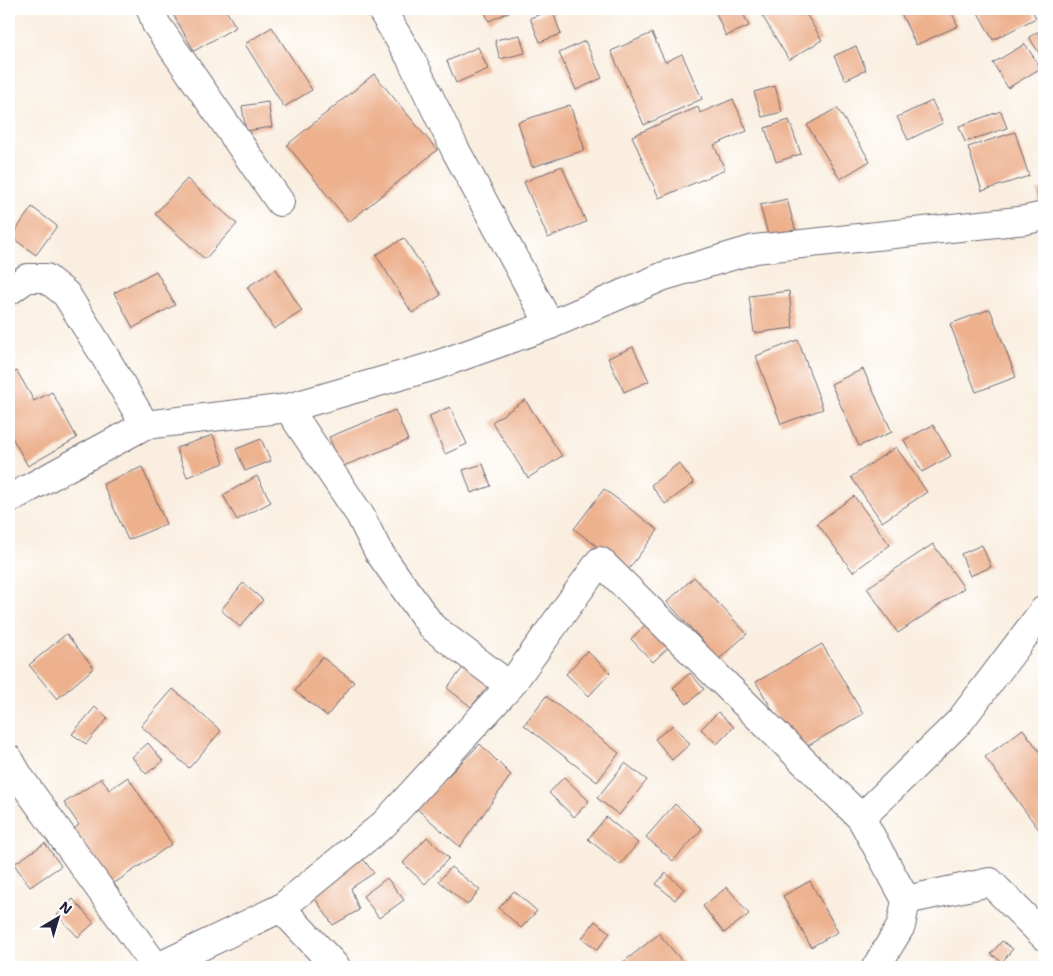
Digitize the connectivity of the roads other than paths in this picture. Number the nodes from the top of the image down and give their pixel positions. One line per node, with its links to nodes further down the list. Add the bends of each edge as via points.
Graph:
1 (152, 9): 3 (street, via 156,24)
2 (381, 9): 6 (street, via 410,56 456,151)
3 (280, 202)
4 (1044, 216): 6 (street, via 755,249 664,276)
5 (9, 291): 8 (street, via 27,278 46,278 66,294)
6 (550, 325): 7 (street, via 434,366)
7 (288, 408): 8 (street); 11 (street, via 360,515 378,551 432,627)
8 (145, 425): 9 (street)
9 (9, 499)
10 (1044, 610): 13 (street, via 960,721)
11 (510, 686): 13 (street, via 600,561); 15 (street, via 384,824)
12 (9, 759): 18 (street)
13 (861, 818): 14 (street)
14 (906, 900): 16 (street, via 990,882); 17 (street, via 901,926)
15 (281, 908): 18 (street); 19 (street)
16 (1044, 936)
17 (880, 966)
18 (157, 967)
19 (336, 967)

